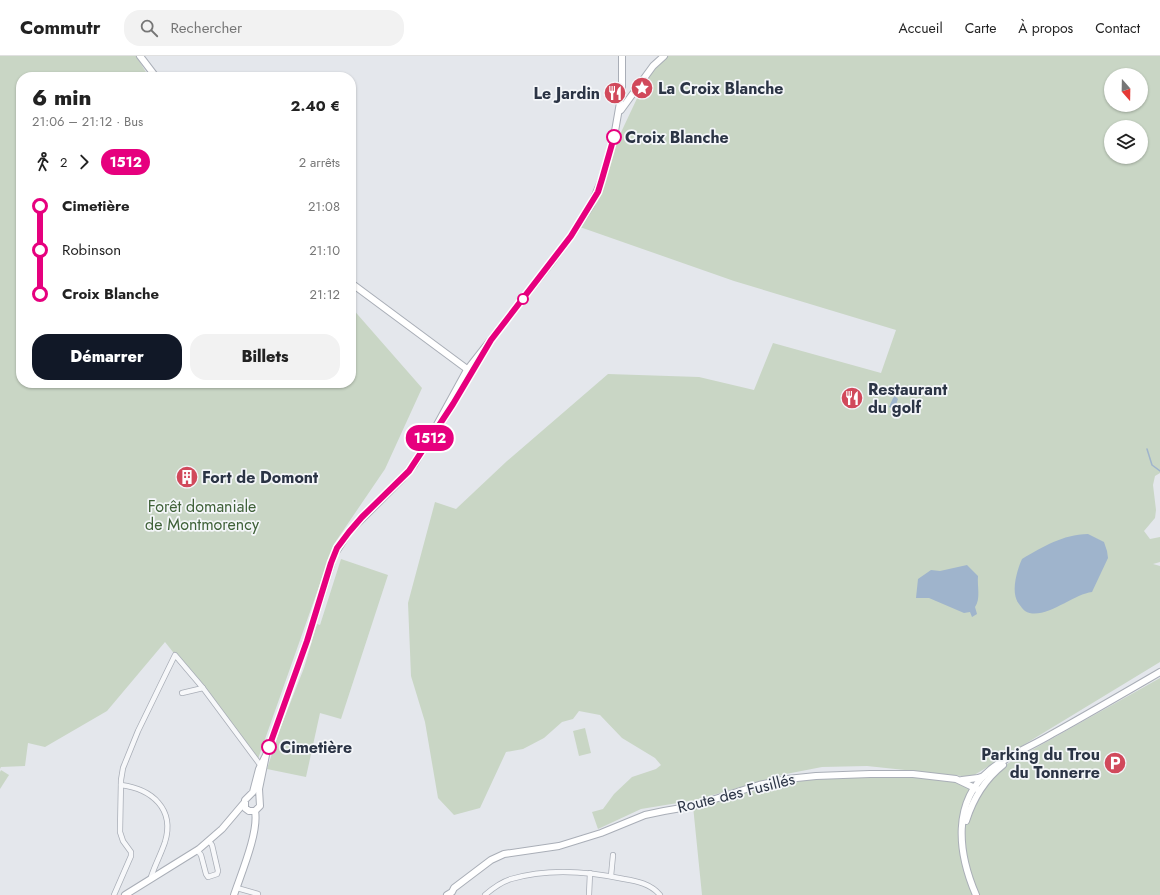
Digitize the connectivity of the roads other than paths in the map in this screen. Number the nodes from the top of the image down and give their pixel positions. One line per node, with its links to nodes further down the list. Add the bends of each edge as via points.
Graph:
1 (140, 56): 4 (main road)
2 (622, 56): 6 (main road)
3 (664, 56): 5 (main road)
4 (152, 72)
5 (643, 78): 6 (main road, via 632,89); 7 (main road)
6 (622, 89): 7 (main road, via 624,96); 8 (main road)
7 (632, 94): 8 (main road)
8 (617, 120): 10 (main road, via 602,179 591,205 571,236)
9 (356, 287): 10 (main road)
10 (469, 371): 15 (main road, via 414,464 362,517 337,548)
11 (1160, 672): 14 (main road)
12 (202, 688): 13 (street); 15 (street); 19 (street, via 175,655 129,753 123,768)
13 (182, 693)
14 (1032, 745): 16 (main road, via 1003,760); 20 (main road, via 999,768)
15 (262, 767): 21 (main road, via 253,792); 22 (main road)
16 (984, 775): 18 (main road); 20 (main road)
17 (956, 779): 18 (main road); 20 (main road, Route des Fusillés); 35 (main road, Route des Fusillés, via 913,774 870,774 816,776 759,785 693,806 645,815 601,833 559,846 504,854 491,860 454,888)
18 (968, 780): 20 (main road)
19 (121, 785): 32 (street, via 154,797 167,818 165,842); 36 (street, via 120,832 131,856)
20 (977, 788): 42 (main road, via 961,836 963,857)
21 (248, 796): 22 (main road); 23 (main road)
22 (259, 799): 25 (main road, via 260,806)
23 (244, 803): 24 (main road); 26 (main road)
24 (248, 810): 25 (main road); 26 (main road)
25 (255, 811): 33 (main road, via 256,820 248,856)
26 (237, 813): 27 (main road)
27 (209, 841): 28 (main road); 28 (street, via 214,852 217,874 208,877)
28 (197, 850): 32 (main road)
29 (613, 855): 31 (street)
30 (590, 873): 31 (street); 39 (street, via 552,872 523,876 498,884); 40 (street)
31 (611, 876): 41 (street, via 644,884)
32 (152, 878): 37 (main road)
33 (236, 888): 34 (street); 38 (main road)
34 (258, 894)
35 (452, 894)
36 (114, 895)
37 (125, 895)
38 (234, 895)
39 (485, 895)
40 (589, 895)
41 (660, 895)
42 (976, 895)

